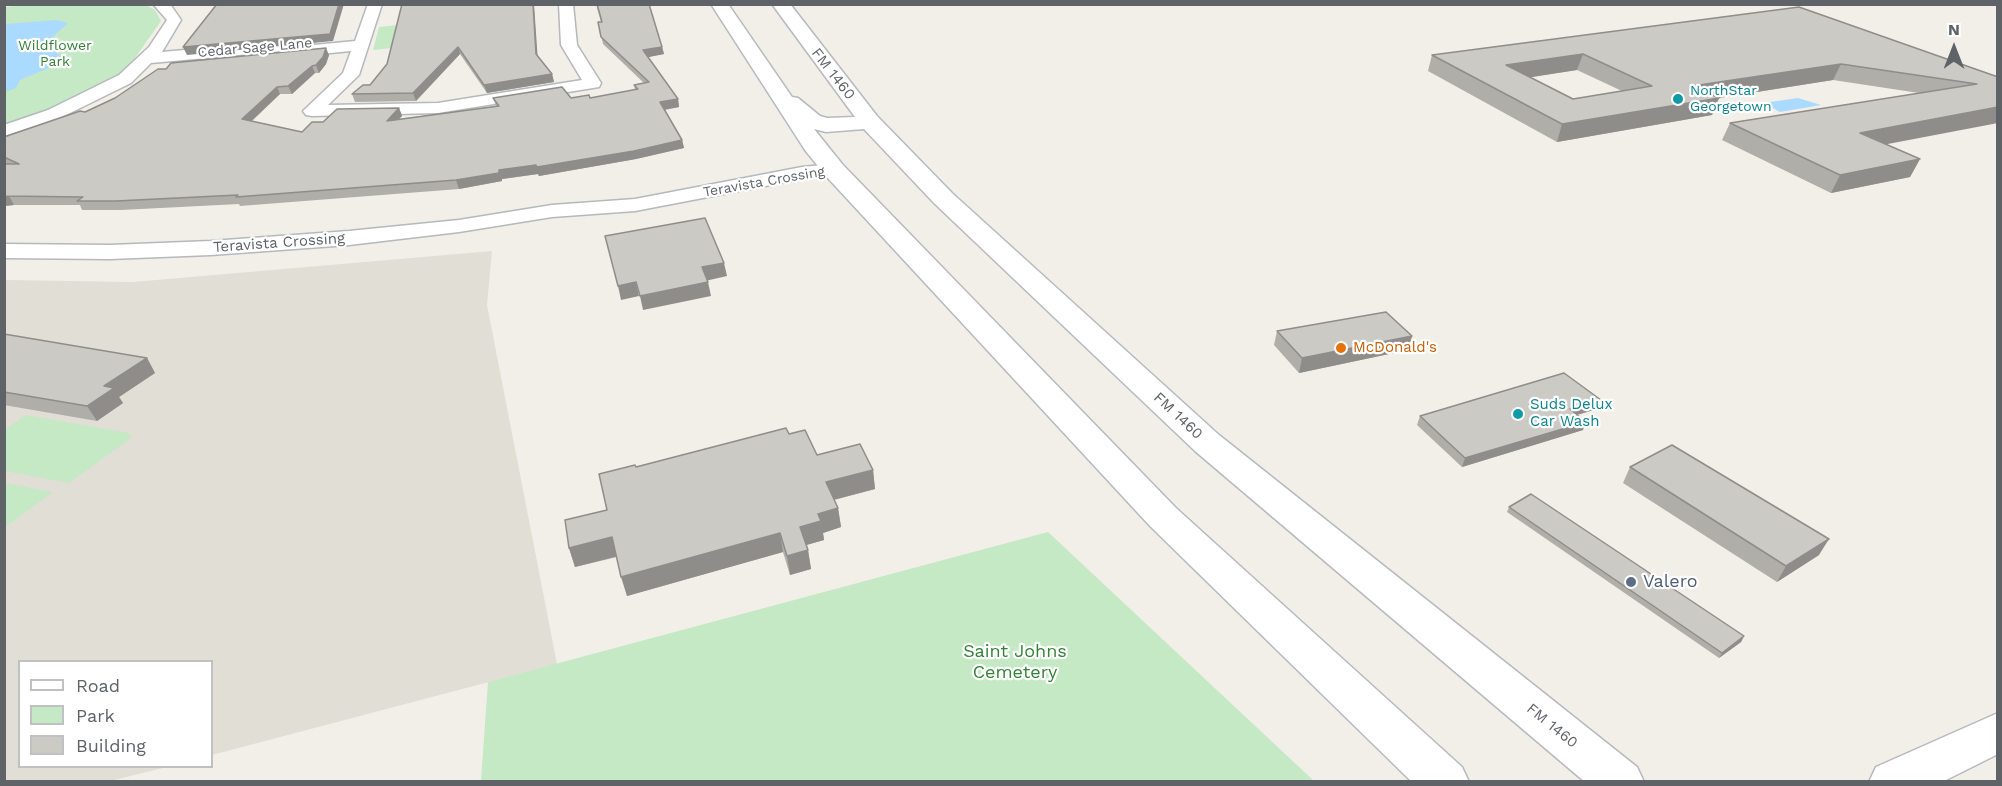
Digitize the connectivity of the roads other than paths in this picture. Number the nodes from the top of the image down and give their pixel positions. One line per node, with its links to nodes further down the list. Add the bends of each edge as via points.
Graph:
1 (160, 4): 7 (street, via 174,20)
2 (375, 4): 6 (street)
3 (566, 4): 6 (street, via 570,45 593,83 438,108 312,111 351,75)
4 (718, 4): 8 (main road)
5 (780, 4): 9 (main road, FM 1460 / FM 1460)
6 (361, 42): 7 (street, Cedar Sage Lane)
7 (144, 62): 10 (street, via 125,79 90,97)
8 (778, 92): 9 (main road, via 812,121 826,125); 11 (main road)
9 (869, 121): 15 (main road, FM 1460 / FM 1460, via 943,198 1207,443)
10 (4, 131)
11 (825, 160): 12 (street, Teravista Crossing, via 802,174 635,205 552,211 459,226 315,241 110,252); 14 (main road, via 1163,517)
12 (4, 251)
13 (1998, 732): 16 (main road)
14 (1445, 782)
15 (1620, 782)
16 (1893, 782)

